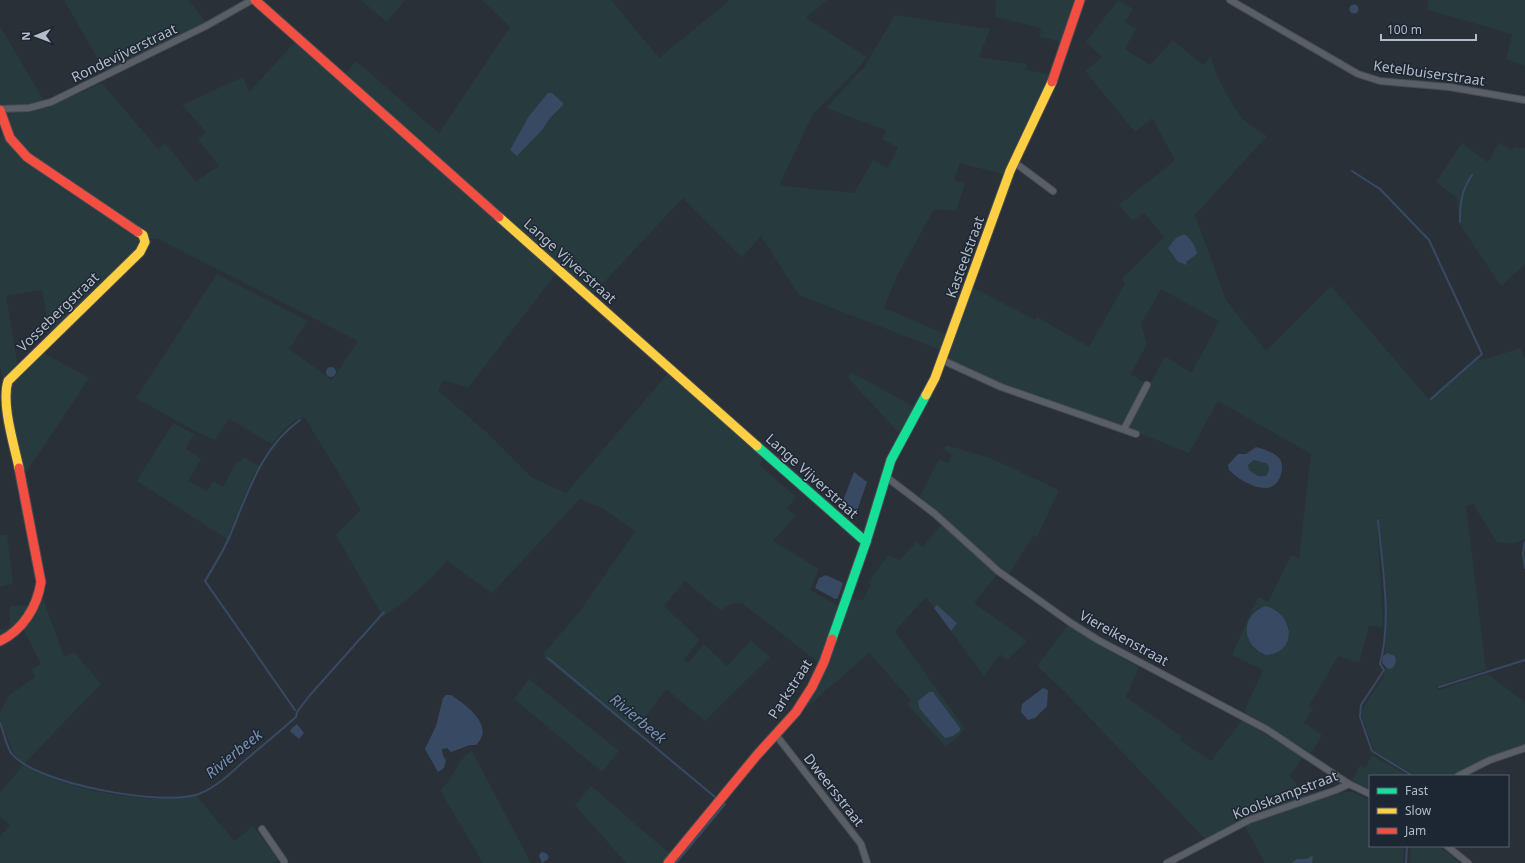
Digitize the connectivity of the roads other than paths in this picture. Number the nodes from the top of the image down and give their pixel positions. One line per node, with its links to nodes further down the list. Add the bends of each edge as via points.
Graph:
1 (252, 0): 6 (street, Rondevijverstraat, via 206,26 51,102 30,108)
2 (255, 0): 14 (street, Lange Vijverstraat)
3 (1080, 0): 7 (street, Kasteelstraat, via 1050,86)
4 (1230, 0): 5 (street, Ketelbuiserstraat, via 1358,74 1380,81 1449,87)
5 (1525, 100)
6 (0, 109): 15 (street, Vossebergstraat, via 10,138 26,157 143,235 145,242 140,252 8,381 7,405 41,582 36,600 27,615 10,636)
7 (1014, 162): 8 (street); 9 (street, Kasteelstraat)
8 (1053, 191)
9 (942, 360): 11 (street, via 1001,387); 13 (street, Kasteelstraat, via 927,396 891,460)
10 (1147, 385): 11 (street)
11 (1124, 429): 12 (street)
12 (1136, 434)
13 (885, 476): 14 (street, Parkstraat); 19 (street, Viereikenstraat, via 936,514 998,571 1071,624 1266,729)
14 (866, 542): 16 (street, Parkstraat, via 824,662 796,712)
15 (0, 641)
16 (776, 736): 24 (street, Parkstraat, via 757,755); 25 (street, Dweersstraat, via 861,844)
17 (1525, 748): 18 (street, via 1490,760)
18 (1460, 775)
19 (1349, 784): 20 (street, Viereikenstraat); 26 (street, Koolskampstraat, via 1249,820)
20 (1369, 794)
21 (262, 829): 23 (street)
22 (1448, 847): 27 (street)
23 (283, 862)
24 (668, 863)
25 (867, 863)
26 (1167, 863)
27 (1468, 863)

